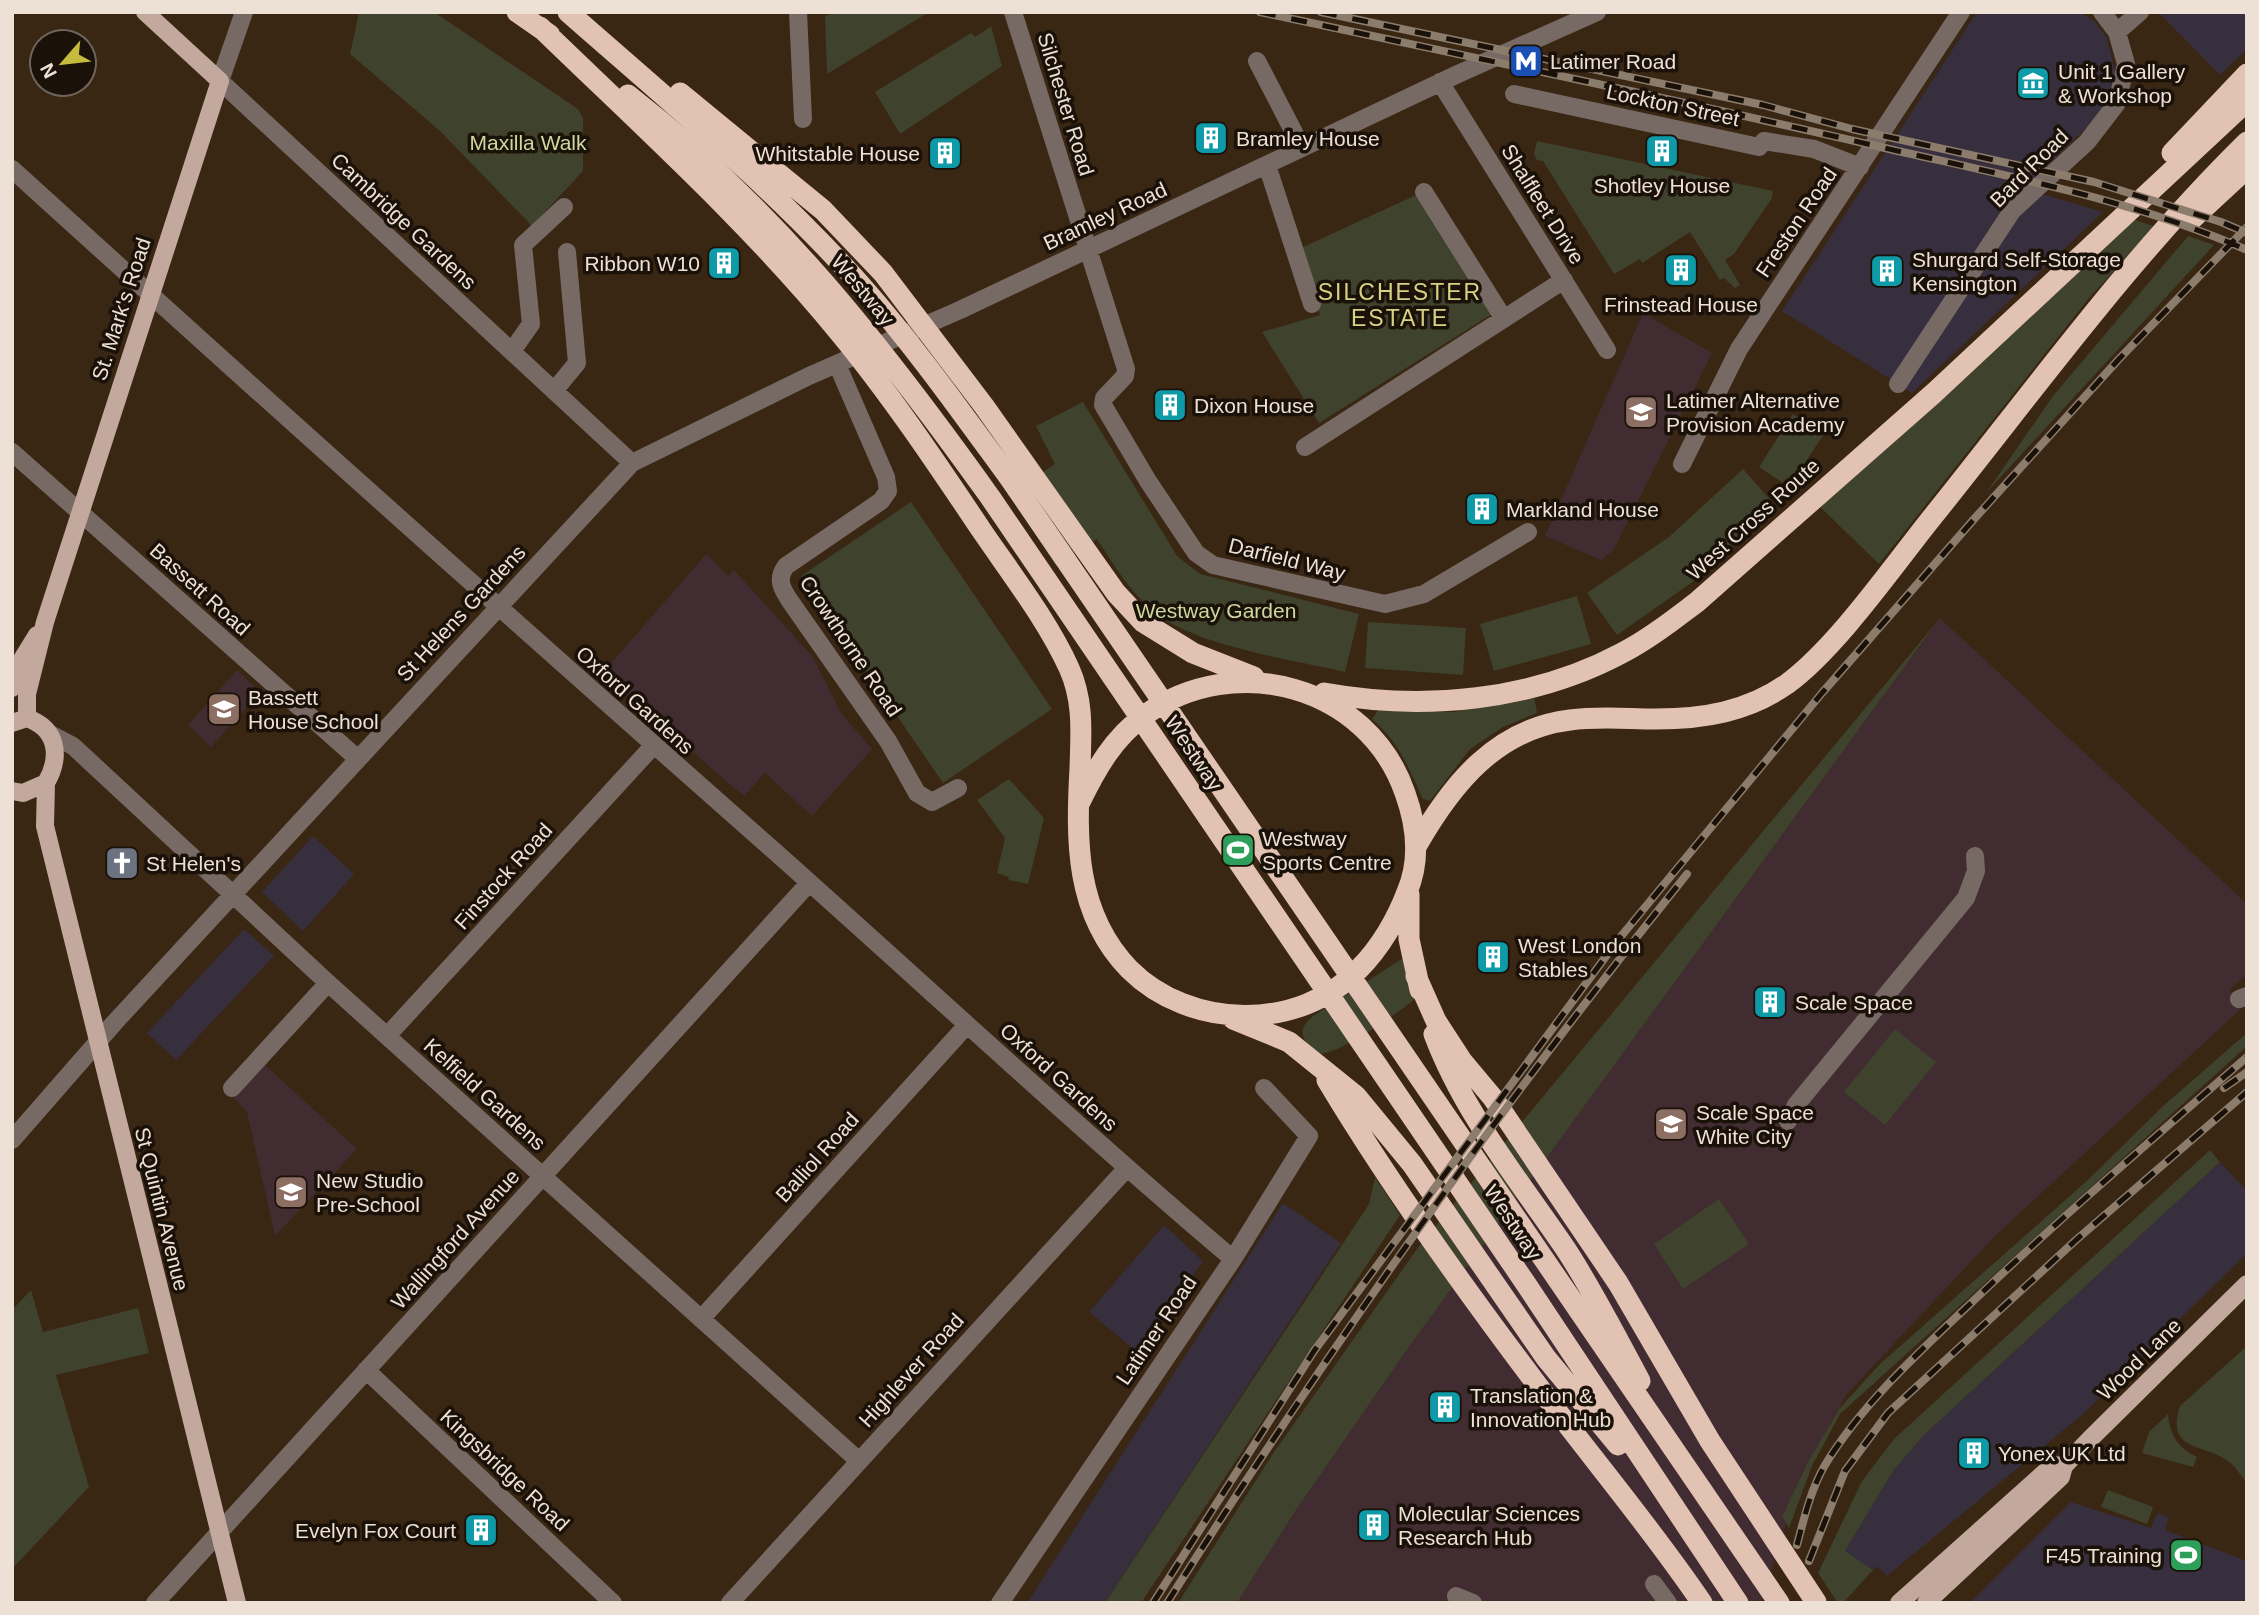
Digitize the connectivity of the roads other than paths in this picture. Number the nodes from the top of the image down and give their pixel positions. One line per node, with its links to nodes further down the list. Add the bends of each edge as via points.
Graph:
1 (145, 12): 15 (main road, Cambridge Gardens)
2 (244, 12): 15 (street, St. Mark's Road)
3 (517, 12): 11 (highway, Westway)
4 (570, 12): 50 (highway, via 730,131 849,237 891,284 1116,593 1143,622 1216,664); 87 (highway, Westway, via 752,174 859,283 937,379 1011,480)
5 (799, 12): 19 (street)
6 (1013, 12): 28 (street, Silchester Road)
7 (1597, 12): 16 (street, Bramley Road)
8 (1961, 12): 23 (street, Freston Road)
9 (2102, 12): 12 (street, Bard Road)
10 (2140, 12): 12 (street)
11 (540, 27): 61 (highway, via 723,203 840,333 954,489 1056,641 1071,673 1081,707); 88 (highway, Westway, via 734,184 839,297 914,391 1518,1272)
12 (2117, 33): 39 (street, Bard Road, via 2126,64 2123,87 2109,118 2012,211)
13 (1257, 61): 21 (street)
14 (2247, 75): 33 (highway)
15 (220, 81): 31 (main road, St. Mark's Road); 37 (street, Cambridge Gardens)
16 (1440, 82): 21 (street, Bramley Road); 30 (street, Shalfleet Drive)
17 (1514, 94): 23 (street, Lockton Street, via 1759,147 1764,141 1814,149)
18 (2247, 101): 33 (highway, West Cross Route)
19 (803, 120)
20 (2247, 142): 34 (highway)
21 (1302, 148): 22 (street, Bramley Road)
22 (1267, 165): 28 (street, Bramley Road); 32 (street)
23 (1860, 167): 44 (street, Freston Road, via 1739,349)
24 (2247, 168): 34 (highway)
25 (12, 169): 31 (street, Oxford Gardens)
26 (1424, 192): 35 (street)
27 (564, 207): 37 (street, via 523,245 531,324)
28 (1086, 250): 38 (street, Bramley Road); 46 (street, Darfield Way, via 1126,369 1104,398 1107,415 1196,553 1213,565 1385,604 1424,594)
29 (567, 252): 40 (street, via 577,363)
30 (1564, 280): 35 (street); 36 (street, Shalfleet Drive)
31 (150, 295): 45 (main road, St. Mark's Road); 47 (street, Oxford Gardens)
32 (1312, 304)
33 (2028, 304): 51 (highway, West Cross Route, via 1697,602 1622,653 1579,673 1481,698 1434,701)
34 (2097, 308): 63 (highway, via 1824,649 1786,684 1723,713 1681,719 1573,719 1526,731 1470,769 1440,805)
35 (1504, 319): 41 (street)
36 (1607, 350)
37 (512, 351): 40 (street, Cambridge Gardens)
38 (837, 364): 43 (street, Bramley Road); 59 (street, Crowthorne Road, via 888,491 881,501 786,566 780,582 888,741 917,793 932,802)
39 (1898, 384)
40 (554, 391): 43 (street, Cambridge Gardens)
41 (1305, 446)
42 (12, 452): 45 (street, Bassett Road)
43 (632, 463): 47 (street, St Helens Gardens)
44 (1682, 464)
45 (78, 512): 48 (main road, St. Mark's Road); 56 (street, Bassett Road)
46 (1528, 532)
47 (497, 607): 54 (street, Oxford Gardens); 56 (street, St Helens Gardens)
48 (45, 621): 49 (main road, St. Mark's Road); 52 (main road, St. Mark's Road)
49 (14, 678)
50 (1272, 683): 51 (highway); 61 (highway, via 1220,684 1173,699 1150,712 1112,745)
51 (1298, 689): 63 (highway, via 1347,712 1366,729 1401,780)
52 (19, 721): 53 (main road, via 44,727)
53 (50, 734): 55 (street, Kelfield Gardens, via 65,739); 57 (main road)
54 (653, 746): 65 (street, Oxford Gardens); 72 (street, Finstock Road)
55 (83, 757): 57 (street); 67 (street, Kelfield Gardens)
56 (358, 760): 67 (street, St Helens Gardens)
57 (56, 763): 58 (main road, St Quintin Avenue)
58 (46, 783): 60 (main road, St Quintin Avenue); 62 (main road, St Quintin Avenue)
59 (958, 789)
60 (17, 792): 62 (main road, St Quintin Avenue)
61 (1079, 804): 70 (highway, via 1082,883 1108,944 1154,989)
62 (45, 826): 73 (main road, St Quintin Avenue)
63 (1418, 845): 66 (highway)
64 (1975, 856): 77 (street, via 1976,871 1966,898 1796,1105)
65 (809, 883): 71 (street, Oxford Gardens); 80 (street, Wallingford Avenue)
66 (1409, 888): 68 (highway, via 1409,939); 70 (highway, via 1375,950 1357,972 1334,989 1293,1010 1240,1016)
67 (234, 893): 69 (street, Kelfield Gardens); 73 (street, St Helens Gardens)
68 (1416, 976): 87 (highway, via 1447,1070 1569,1254); 100 (highway, via 1462,1061 1493,1098 1618,1283 1710,1441)
69 (328, 983): 72 (street, Kelfield Gardens); 75 (street)
70 (1211, 1013): 74 (highway, via 1289,1042)
71 (967, 1025): 79 (street, Oxford Gardens); 83 (street, Balliol Road)
72 (387, 1036): 80 (street, Kelfield Gardens)
73 (97, 1042): 78 (street, St Helens Gardens); 89 (main road, St Quintin Avenue)
74 (1317, 1063): 88 (highway, via 1385,1128 1546,1359); 91 (highway, via 1404,1201)
75 (232, 1088)
76 (1264, 1088): 81 (street, Latimer Road, via 1310,1136)
77 (1788, 1121)
78 (12, 1140)
79 (1126, 1168): 81 (street, Oxford Gardens); 85 (street, Highlever Road)
80 (542, 1176): 83 (street, Kelfield Gardens); 84 (street, Wallingford Avenue)
81 (1233, 1259): 96 (street, Latimer Road)
82 (2247, 1284): 86 (main road, Wood Lane)
83 (701, 1319): 85 (street, Kelfield Gardens)
84 (366, 1370): 89 (street, Wallingford Avenue); 94 (street, Kingsbridge Road)
85 (859, 1461): 95 (street, Highlever Road)
86 (2064, 1466): 101 (main road, Wood Lane, via 2053,1465); 102 (main road, Wood Lane, via 2061,1477)
87 (1692, 1476): 99 (highway, Westway)
88 (1687, 1528): 98 (highway, Westway)
89 (219, 1532): 92 (street, Wallingford Avenue); 93 (main road, St Quintin Avenue)
90 (1654, 1584): 97 (street)
91 (1701, 1601)
92 (155, 1603)
93 (237, 1603)
94 (613, 1603)
95 (730, 1603)
96 (1000, 1603)
97 (1668, 1603)
98 (1738, 1603)
99 (1779, 1603)
100 (1816, 1603)
101 (1899, 1603)
102 (1926, 1603)

